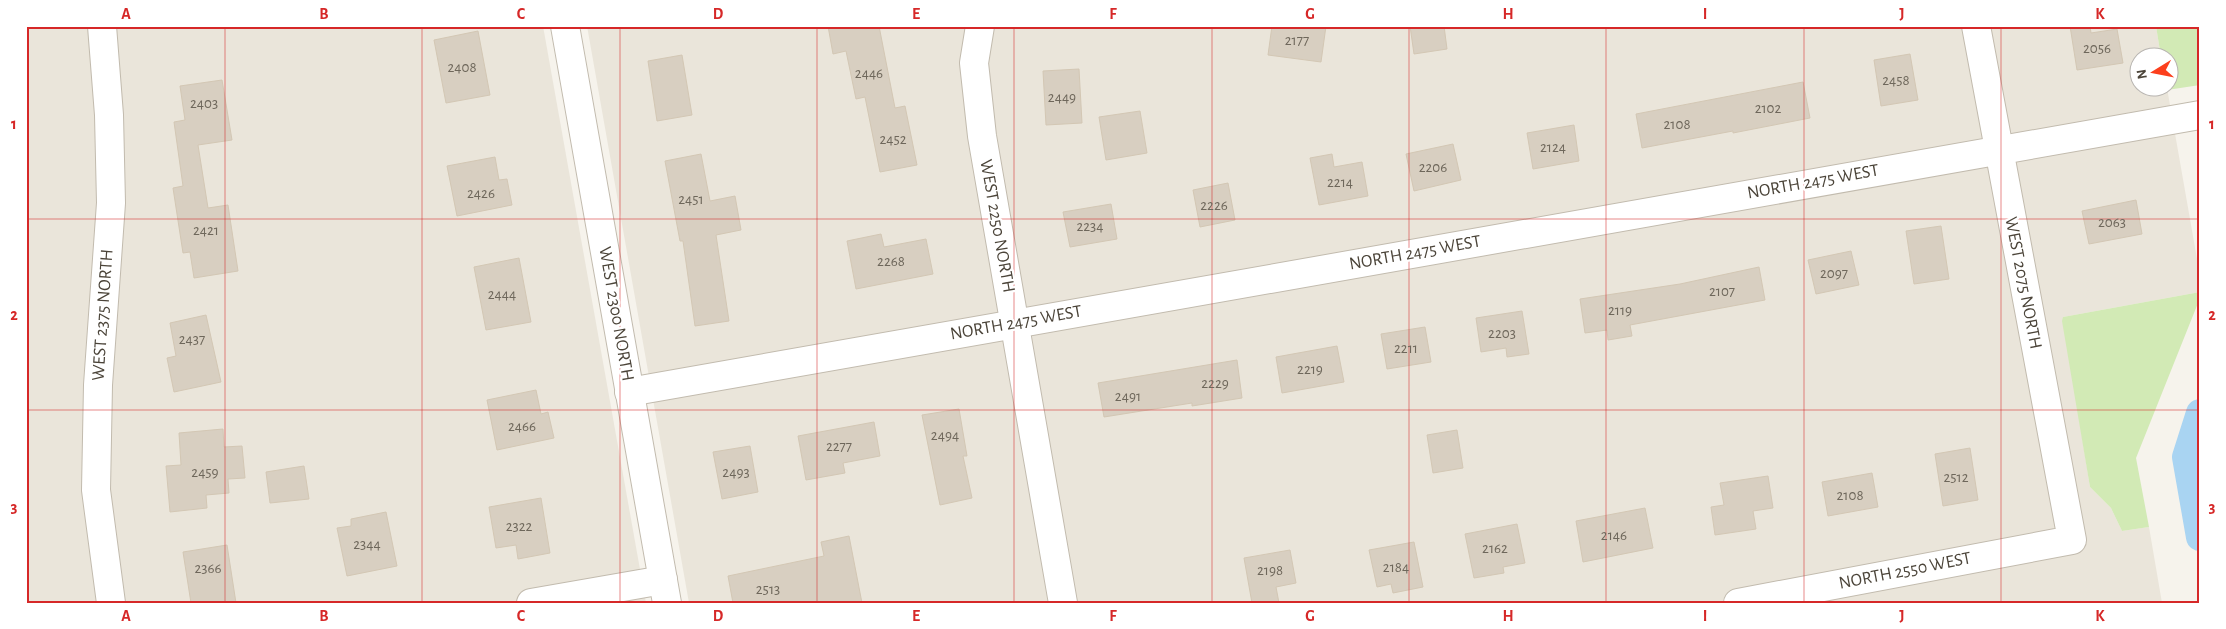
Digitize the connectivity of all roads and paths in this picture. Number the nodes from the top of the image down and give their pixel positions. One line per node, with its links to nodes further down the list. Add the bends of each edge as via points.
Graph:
1 (102, 26): 11 (street, WEST 2375 NORTH, via 111,203 98,384 96,490)
2 (565, 26): 8 (street, WEST 2300 NORTH)
3 (980, 26): 7 (street, WEST 2250 NORTH, via 974,63 982,136)
4 (1976, 26): 6 (street, WEST 2075 NORTH)
5 (2200, 115): 6 (street, NORTH 2475 WEST)
6 (1998, 150): 7 (street, NORTH 2475 WEST); 9 (street, WEST 2075 NORTH)
7 (1014, 324): 8 (street, NORTH 2475 WEST); 13 (street, WEST 2250 NORTH)
8 (630, 392): 10 (street, WEST 2300 NORTH)
9 (2072, 540): 14 (street, NORTH 2550 WEST)
10 (665, 591): 12 (street)
11 (110, 603)
12 (531, 603)
13 (1063, 603)
14 (1738, 603)

